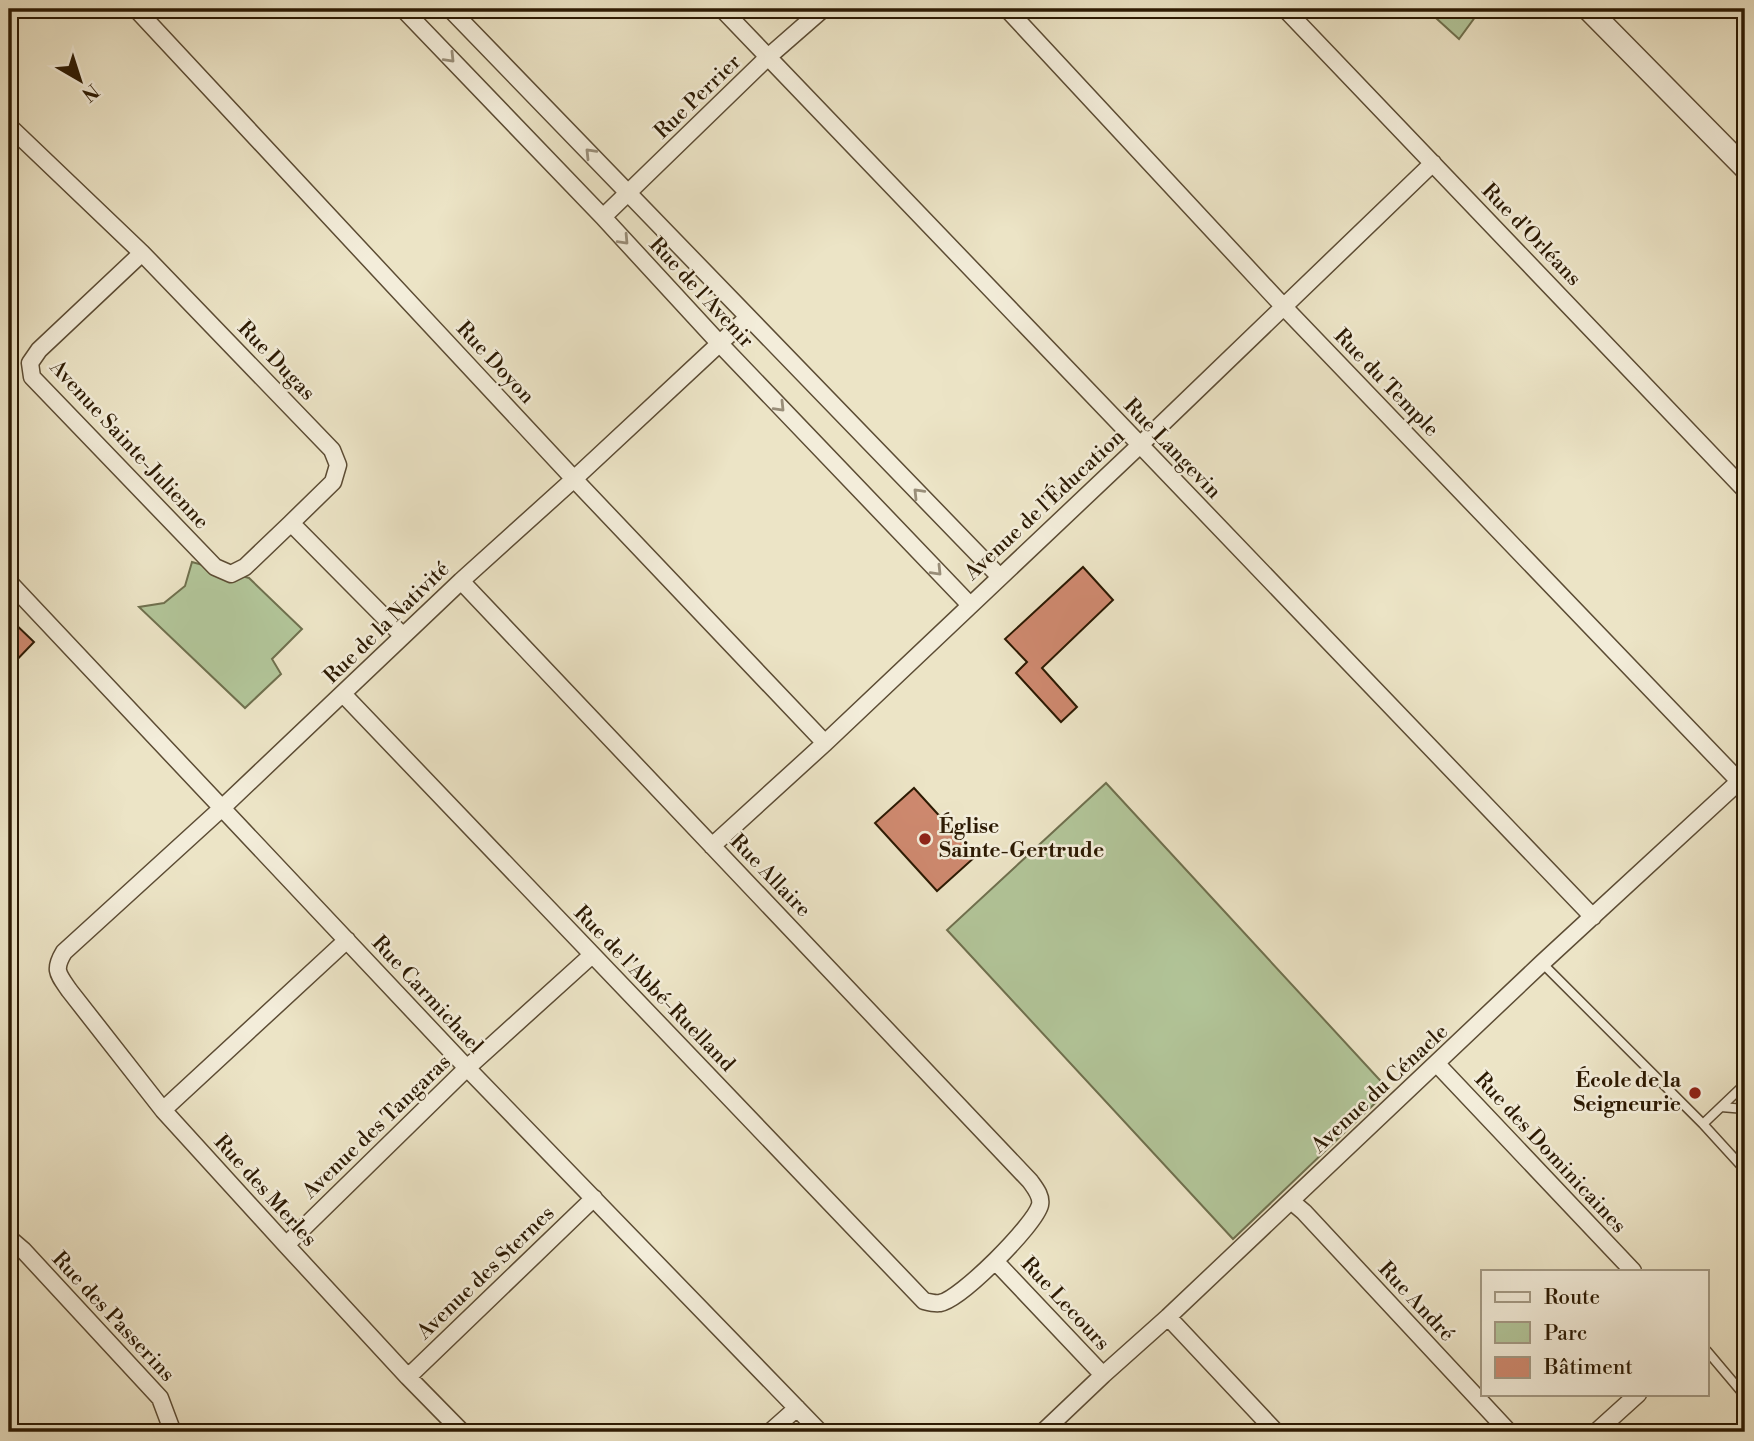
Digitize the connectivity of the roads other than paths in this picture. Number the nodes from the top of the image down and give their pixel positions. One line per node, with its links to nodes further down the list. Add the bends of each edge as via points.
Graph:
1 (136, 9): 20 (street, Rue Doyon)
2 (403, 9): 14 (street, Rue de l'Avenir, one-way to 14)
3 (450, 9): 13 (street, Rue de l'Avenir, one-way to 3)
4 (722, 9): 9 (street, Rue Langevin)
5 (823, 9): 9 (street, Rue Perrier)
6 (1007, 9): 16 (street, Rue du Temple)
7 (1285, 9): 11 (street, Rue d'Orléans)
8 (1588, 9): 12 (street)
9 (768, 57): 13 (street, Rue Perrier); 19 (street, Rue Langevin)
10 (9, 126): 15 (street, Rue Dugas)
11 (1433, 163): 16 (street, Avenue de l'Éducation); 21 (street, Rue d'Orléans)
12 (1745, 168)
13 (629, 194): 14 (street, Rue Perrier); 17 (street, Rue de l'Avenir)
14 (603, 218): 18 (street, Rue de l'Avenir, one-way to 18)
15 (142, 253): 22 (street, Rue Dugas, via 332,450 338,465 333,482); 22 (street, Avenue Sainte-Julienne, via 39,350 30,363 32,377 215,567 231,575 245,567)
16 (1283, 306): 19 (street, Avenue de l'Éducation); 30 (street, Rue du Temple)
17 (748, 317): 18 (street, Rue de la Nativité); 23 (street, Rue de l'Avenir, one-way to 17)
18 (720, 344): 20 (street, Rue de la Nativité); 26 (street, Rue de l'Avenir, one-way to 26)
19 (1140, 445): 23 (street, Avenue de l'Éducation); 33 (street, Rue Langevin)
20 (575, 479): 24 (street, Rue de la Nativité); 29 (street, Rue Doyon)
21 (1745, 490)
22 (291, 523): 27 (street)
23 (1000, 578): 26 (street, Avenue de l'Éducation)
24 (461, 581): 27 (street, Rue de la Nativité); 32 (street, Rue Allaire)
25 (9, 582): 31 (street, Rue Carmichael)
26 (970, 605): 29 (street, Avenue de l'Éducation)
27 (403, 636): 28 (street, Rue de la Nativité)
28 (343, 694): 31 (street, Rue de la Nativité); 35 (street, Rue de l'Abbé-Ruelland)
29 (825, 743): 32 (street, Avenue de l'Éducation)
30 (1742, 778): 33 (street, Avenue du Cénacle)
31 (222, 808): 34 (street, Rue Carmichael); 36 (street, Rue de la Nativité, via 64,952)
32 (712, 846): 50 (street, Rue Allaire, via 1030,1181 1039,1195 1035,1216)
33 (1593, 917): 37 (street, Avenue du Cénacle)
34 (347, 940): 39 (street, Rue Carmichael); 43 (street)
35 (592, 955): 39 (street, Avenue des Tangaras); 50 (street, Rue de l'Abbé-Ruelland, via 924,1301 940,1304 953,1297)
36 (58, 963): 43 (street, Rue des Merles, via 69,990)
37 (1542, 963): 38 (street, Avenue du Cénacle); 44 (lane)
38 (1437, 1064): 47 (street, Avenue du Cénacle); 51 (street, Rue des Dominicaines)
39 (467, 1068): 46 (street, Rue Carmichael); 49 (street, Avenue des Tangaras)
40 (1745, 1084): 41 (lane)
41 (1721, 1107): 42 (lane); 44 (lane)
42 (1745, 1109)
43 (163, 1110): 49 (street, Rue des Merles)
44 (1703, 1124): 45 (lane)
45 (1745, 1170)
46 (594, 1198): 55 (street, Avenue des Sternes); 58 (street, Rue Carmichael)
47 (1291, 1201): 52 (street, Avenue du Cénacle); 65 (street, Rue André)
48 (9, 1238): 60 (street, Rue des Passerins, via 160,1398)
49 (286, 1245): 55 (street, Rue des Merles)
50 (996, 1262): 54 (street, Rue Lecours)
51 (1632, 1270)
52 (1168, 1317): 54 (street, Avenue du Cénacle); 64 (street)
53 (1708, 1351): 57 (lane)
54 (1103, 1376): 59 (street, Avenue du Cénacle)
55 (408, 1377): 61 (street, Rue des Merles)
56 (1636, 1396): 66 (street)
57 (1745, 1396)
58 (797, 1408): 62 (street); 63 (street, Rue Carmichael)
59 (1052, 1429)
60 (172, 1432)
61 (462, 1432)
62 (770, 1432)
63 (820, 1432)
64 (1276, 1432)
65 (1509, 1432)
66 (1596, 1432)

